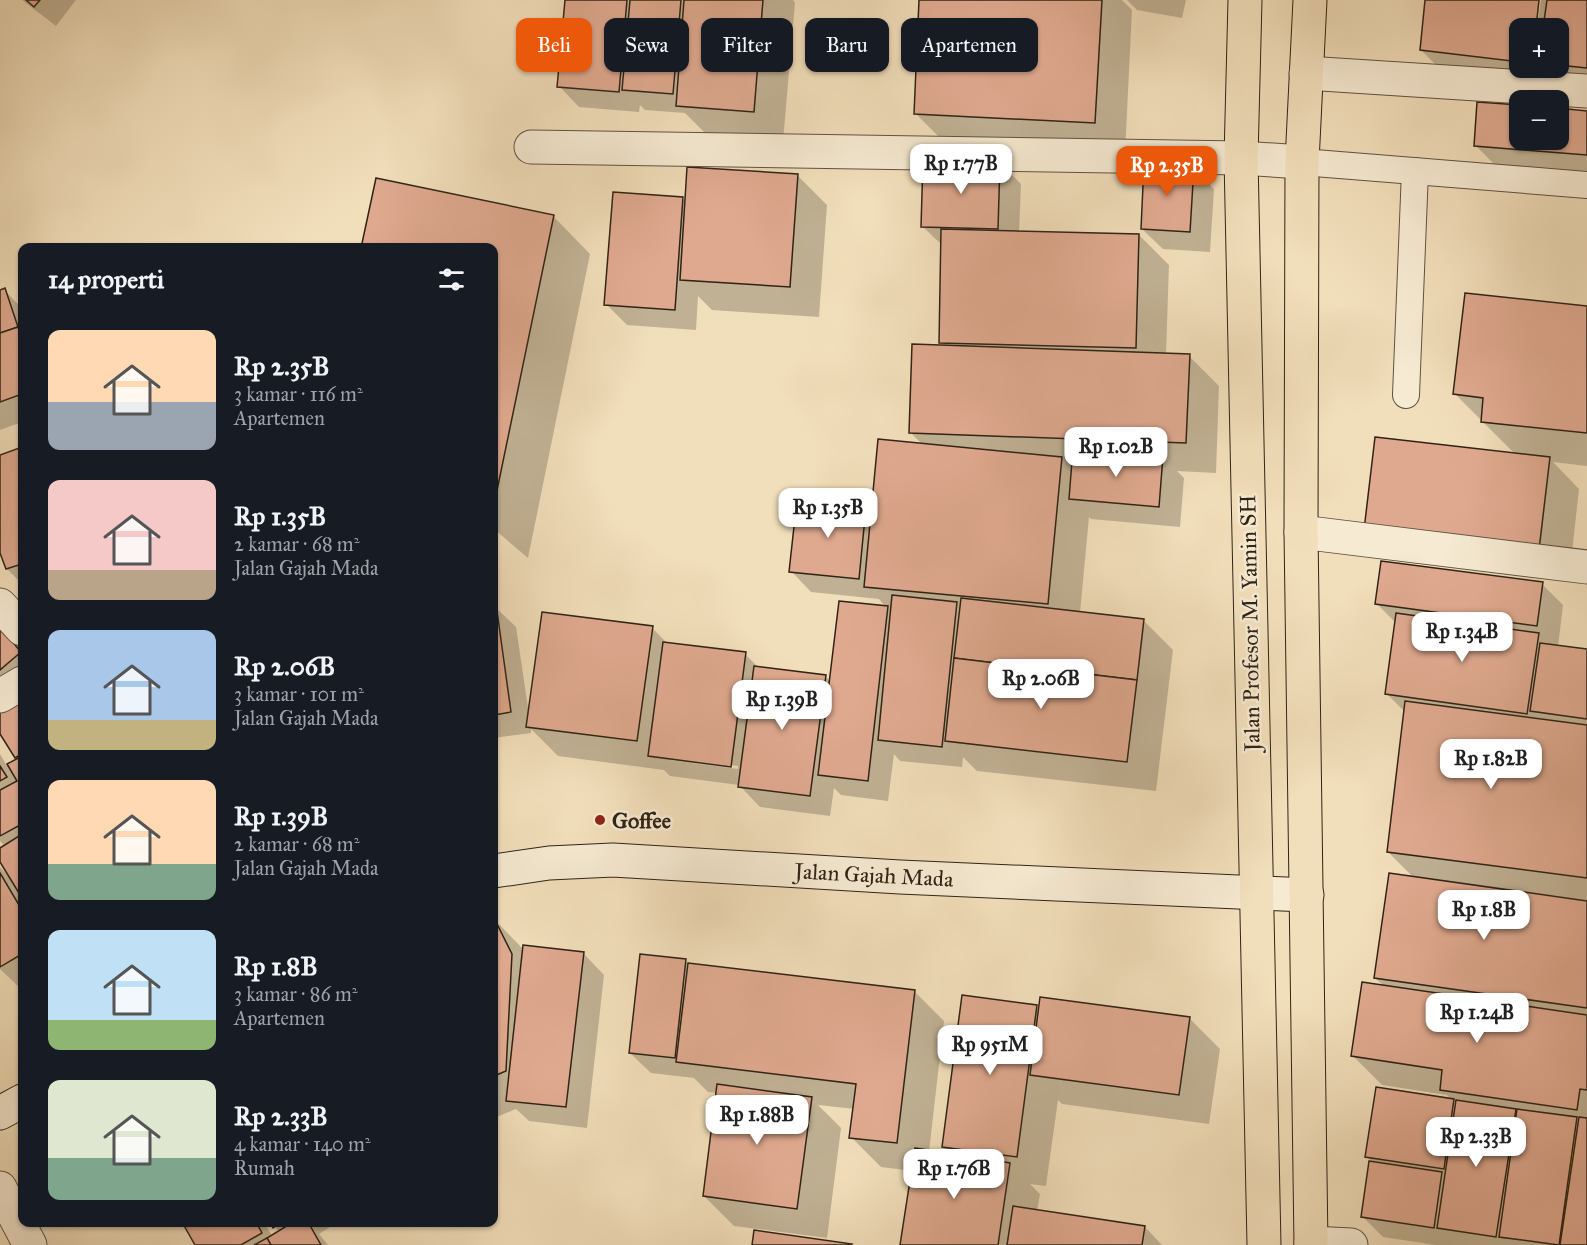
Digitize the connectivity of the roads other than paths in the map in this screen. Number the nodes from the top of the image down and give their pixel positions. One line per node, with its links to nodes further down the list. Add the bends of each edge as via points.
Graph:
1 (1245, 0): 6 (highway, Jalan Profesor M. Yamin SH)
2 (1310, 0): 3 (highway)
3 (1306, 73): 4 (street); 7 (highway)
4 (1587, 91)
5 (531, 147): 6 (street)
6 (1241, 158): 7 (street); 18 (highway, Jalan Profesor M. Yamin SH)
7 (1302, 162): 8 (lane); 11 (highway)
8 (1415, 171): 9 (lane); 10 (lane)
9 (1587, 185)
10 (1406, 395)
11 (1301, 532): 12 (street); 19 (highway)
12 (1587, 567)
13 (0, 605): 14 (street)
14 (18, 625)
15 (18, 685): 16 (street)
16 (0, 696)
17 (498, 870): 18 (street, Jalan Gajah Mada, via 613,860)
18 (1255, 892): 19 (street, Jalan Gajah Mada); 27 (highway, Jalan Profesor M. Yamin SH)
19 (1307, 895): 25 (highway)
20 (18, 1103): 21 (street)
21 (0, 1113)
22 (0, 1188): 23 (street)
23 (18, 1222)
24 (21, 1227): 26 (street)
25 (1311, 1244): 28 (street)
26 (30, 1245)
27 (1263, 1245)
28 (1351, 1245)

